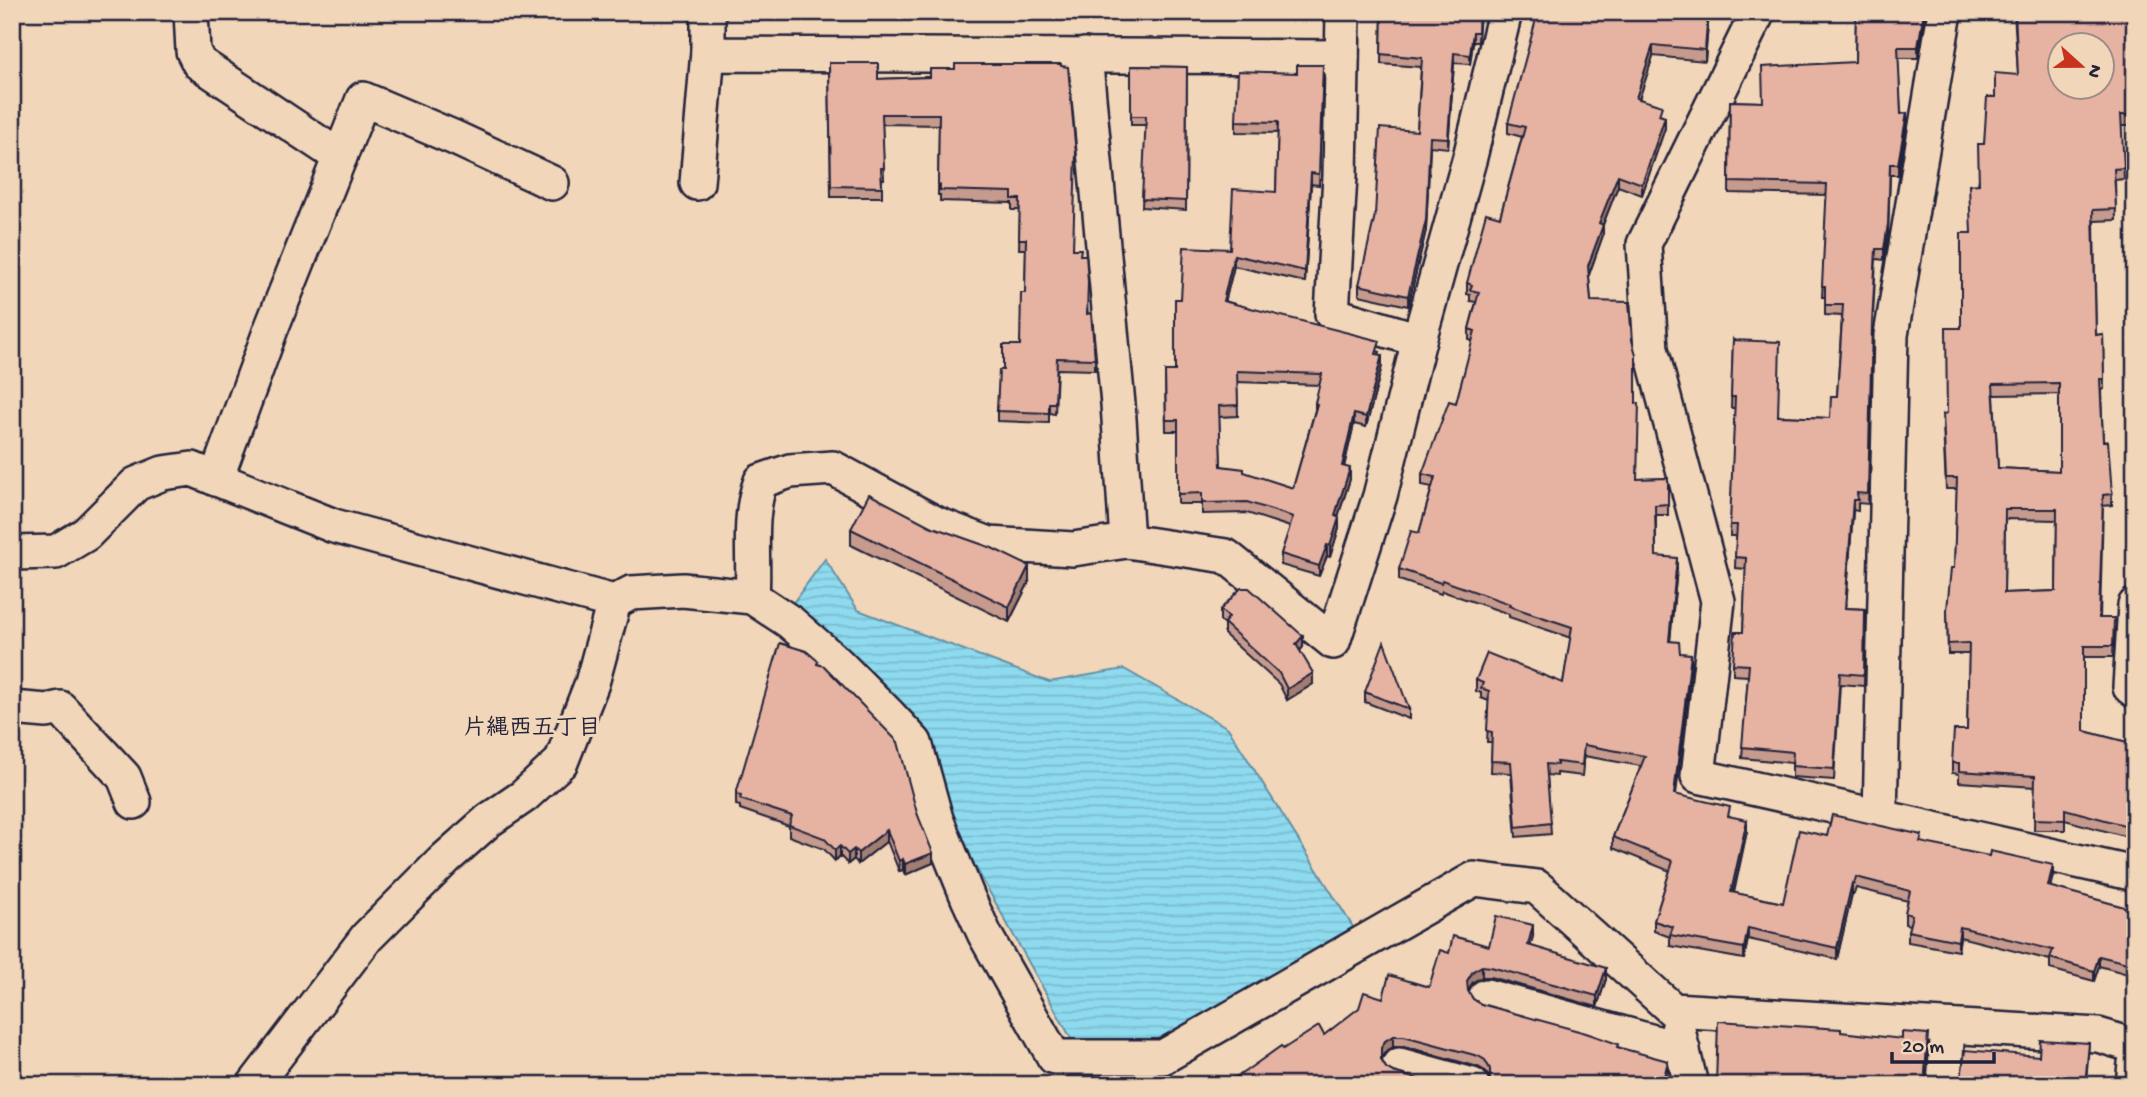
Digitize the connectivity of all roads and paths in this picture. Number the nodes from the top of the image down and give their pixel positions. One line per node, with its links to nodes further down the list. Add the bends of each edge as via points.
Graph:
1 (191, 12): 10 (street, via 193,51 199,63)
2 (1343, 12): 9 (street)
3 (1505, 12): 13 (street)
4 (1758, 12): 23 (street, via 1644,244 1651,349 1718,600 1698,776)
5 (1945, 12): 23 (street, via 1891,335)
6 (701, 13): 7 (street)
7 (708, 51): 8 (street); 12 (street)
8 (1085, 55): 9 (street); 15 (street)
9 (1342, 57): 13 (street, via 1332,314)
10 (340, 157): 11 (street, via 363,99); 14 (street)
11 (552, 183)
12 (697, 183)
13 (1419, 340): 15 (street, via 1380,496 1333,642 1227,556)
14 (216, 479): 16 (street, via 192,469 163,473 136,484 86,534 56,552); 18 (street, via 334,526)
15 (1127, 541): 17 (street, via 1073,549 989,544 937,524 833,468 790,471 761,481 754,499)
16 (12, 553)
17 (751, 597): 18 (street, via 683,590 631,593); 32 (street, via 827,654 915,743 936,819 968,898)
18 (614, 602): 33 (street, via 592,683 561,762 444,859 367,937)
19 (2135, 605): 20 (street, via 2130,687)
20 (2135, 691)
21 (12, 708): 22 (street, via 47,712 61,708 124,777)
22 (134, 802)
23 (1880, 817): 24 (street)
24 (2135, 874)
25 (1486, 996): 29 (street)
26 (1673, 1010): 27 (street); 29 (street); 32 (street, via 1537,887 1474,879 1163,1057)
27 (1948, 1027): 28 (street, via 2098,1035); 36 (street)
28 (2135, 1046)
29 (1683, 1050): 35 (street)
30 (2135, 1063): 37 (street)
31 (1399, 1065): 34 (street)
32 (1051, 1071)
33 (254, 1085)
34 (1472, 1085)
35 (1691, 1085)
36 (1944, 1085)
37 (2133, 1085)

